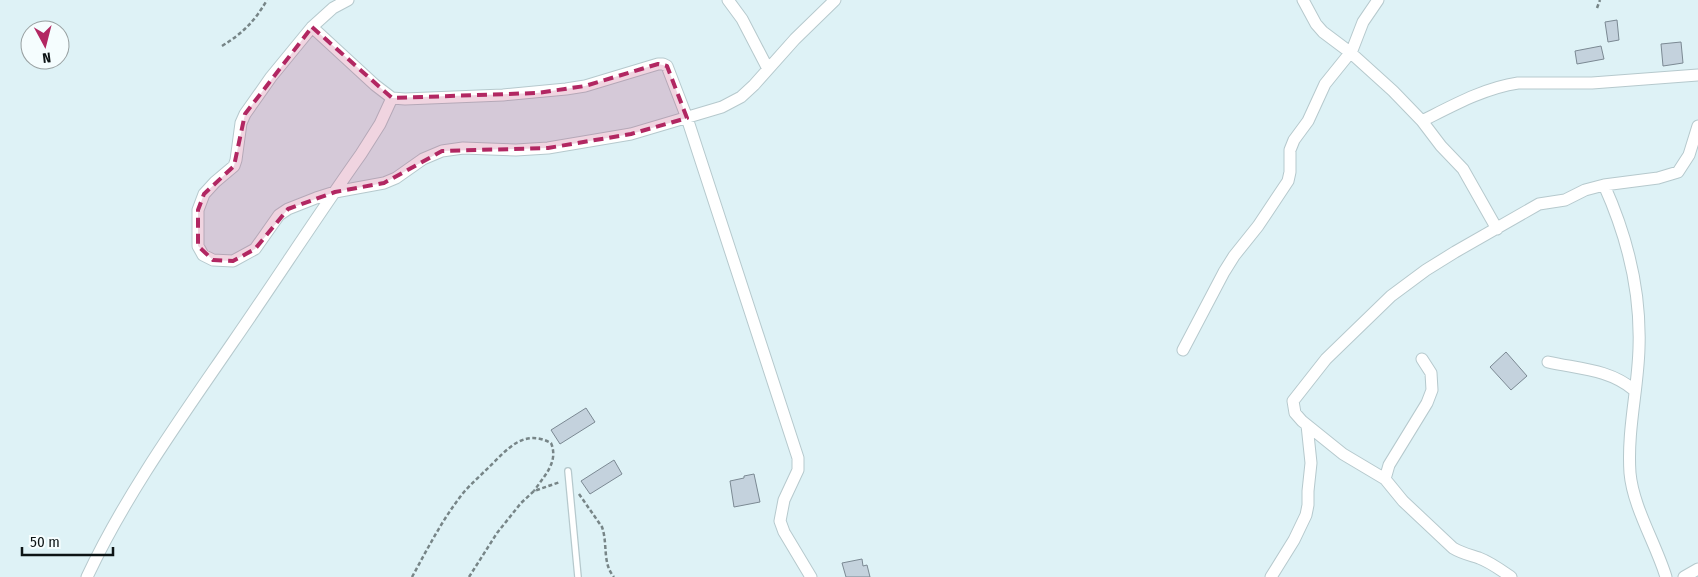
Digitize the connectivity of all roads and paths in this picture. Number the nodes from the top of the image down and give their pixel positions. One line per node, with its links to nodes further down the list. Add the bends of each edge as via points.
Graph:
1 (266, 0): 10 (path, via 251,24)
2 (348, 0): 9 (street)
3 (728, 0): 12 (street, via 742,19)
4 (835, 0): 12 (street)
5 (1303, 0): 11 (street, via 1323,32)
6 (1378, 0): 11 (street, via 1363,22)
7 (1600, 0): 8 (path)
8 (1597, 8)
9 (312, 27): 14 (street, via 374,86); 19 (street, via 245,114 234,166 204,194 198,210 198,246 203,255 213,260 233,261 255,249 279,215)
10 (222, 46)
11 (1350, 53): 16 (street); 21 (street, via 1326,84 1308,121 1294,140 1290,150 1288,181 1224,272)
12 (768, 69): 15 (street, via 741,97)
13 (1698, 75): 16 (street, via 1618,82 1505,85 1459,102)
14 (392, 98): 15 (street, via 546,92 585,86 663,64 668,66); 19 (street, via 380,124)
15 (687, 118): 19 (street, via 631,134 548,148 442,151 384,183); 36 (street, via 798,458 798,470 784,500 780,521)
16 (1422, 121): 20 (street, via 1463,169)
17 (1698, 126): 18 (street, via 1689,155 1678,172)
18 (1604, 185): 20 (street, via 1565,200 1539,204); 24 (street, via 1616,212 1639,307 1639,349)
19 (335, 192): 31 (street, via 152,464)
20 (1497, 229): 25 (street, via 1426,270 1391,296 1326,359 1293,401 1295,413)
21 (1183, 350)
22 (1422, 359): 27 (street, via 1431,373 1432,390 1389,465)
23 (1548, 362): 24 (street, via 1599,371 1616,377)
24 (1634, 390): 39 (street, via 1630,474 1636,500)
25 (1307, 425): 27 (street, via 1343,454); 37 (street, via 1311,463 1306,515)
26 (568, 471): 28 (lane)
27 (1385, 478): 38 (street, via 1403,501 1453,548 1462,554 1480,558)
28 (569, 480): 29 (path); 34 (lane); 35 (path, via 602,527 606,562)
29 (534, 491): 32 (path, via 549,470 554,454 551,443 544,439 525,439 513,444 464,492); 33 (path, via 497,533)
30 (1698, 569): 40 (street)
31 (87, 577)
32 (412, 577)
33 (468, 577)
34 (578, 577)
35 (614, 577)
36 (811, 577)
37 (1271, 577)
38 (1511, 577)
39 (1666, 577)
40 (1684, 577)

